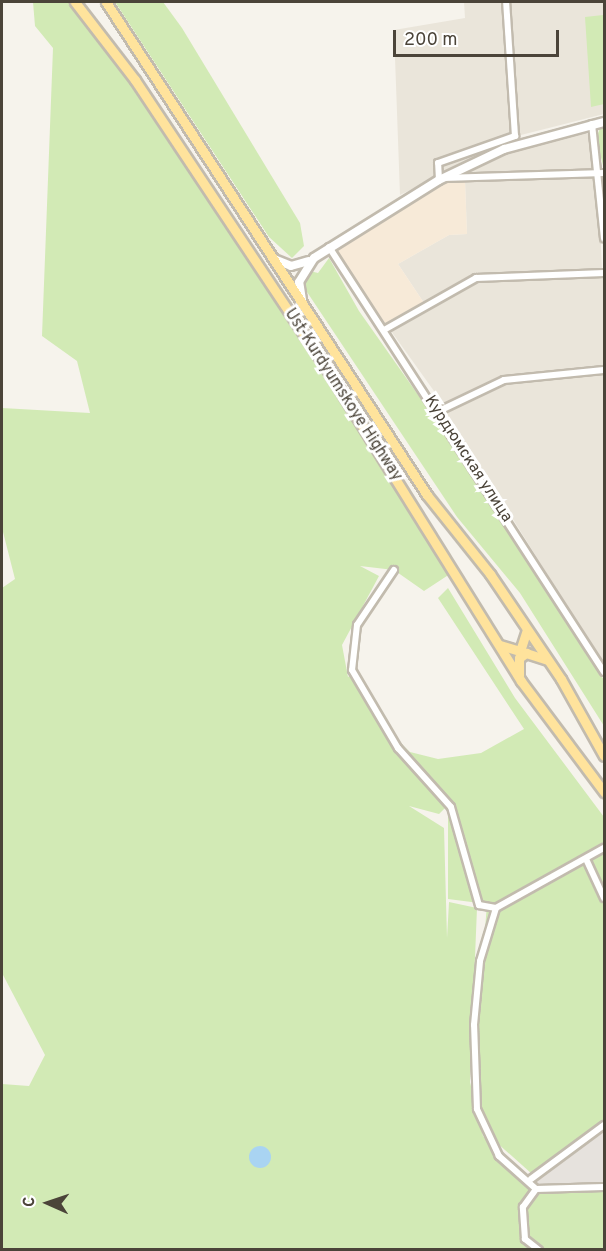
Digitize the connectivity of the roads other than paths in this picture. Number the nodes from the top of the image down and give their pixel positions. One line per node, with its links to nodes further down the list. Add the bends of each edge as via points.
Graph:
1 (75, 2): 19 (main road, Ust-Kurdyumskoye Highway, via 135,80 325,366)
2 (106, 2): 10 (main road, Ust-Kurdyumskoye Highway)
3 (506, 2): 7 (street, via 515,136 438,163)
4 (604, 122): 5 (street)
5 (592, 124): 6 (street); 7 (street, via 504,149)
6 (602, 173): 7 (street); 8 (street)
7 (441, 179): 9 (street)
8 (604, 238)
9 (329, 247): 11 (street); 14 (street, Курдюмская улица)
10 (269, 256): 11 (street, via 291,266); 13 (main road, Ust-Kurdyumskoye Highway)
11 (314, 258): 13 (street, via 298,282)
12 (604, 273): 14 (street, via 476,278)
13 (312, 320): 18 (main road, Ust-Kurdyumskoye Highway, via 427,495)
14 (384, 330): 16 (street, Курдюмская улица)
15 (604, 370): 16 (street, via 504,380)
16 (439, 411): 21 (street, Курдюмская улица)
17 (394, 570): 28 (street, via 357,625 352,670 398,748 451,807 480,905)
18 (527, 628): 19 (main road, via 528,640 520,651 507,651); 20 (main road, Ust-Kurdyumskoye Highway)
19 (495, 642): 22 (main road, Ust-Kurdyumskoye Highway)
20 (549, 662): 22 (main road, via 535,653 522,655 517,669); 23 (main road, Ust-Kurdyumskoye Highway)
21 (604, 672)
22 (521, 681): 24 (main road, Ust-Kurdyumskoye Highway)
23 (604, 756)
24 (604, 792)
25 (604, 848): 26 (street)
26 (586, 858): 27 (street); 28 (street)
27 (604, 898)
28 (496, 908): 30 (street, via 489,915 479,972 477,1109 499,1156)
29 (604, 1125): 30 (street)
30 (531, 1179): 32 (street)
31 (604, 1187): 32 (street)
32 (536, 1189): 33 (street, via 523,1207 525,1239)
33 (539, 1250)

